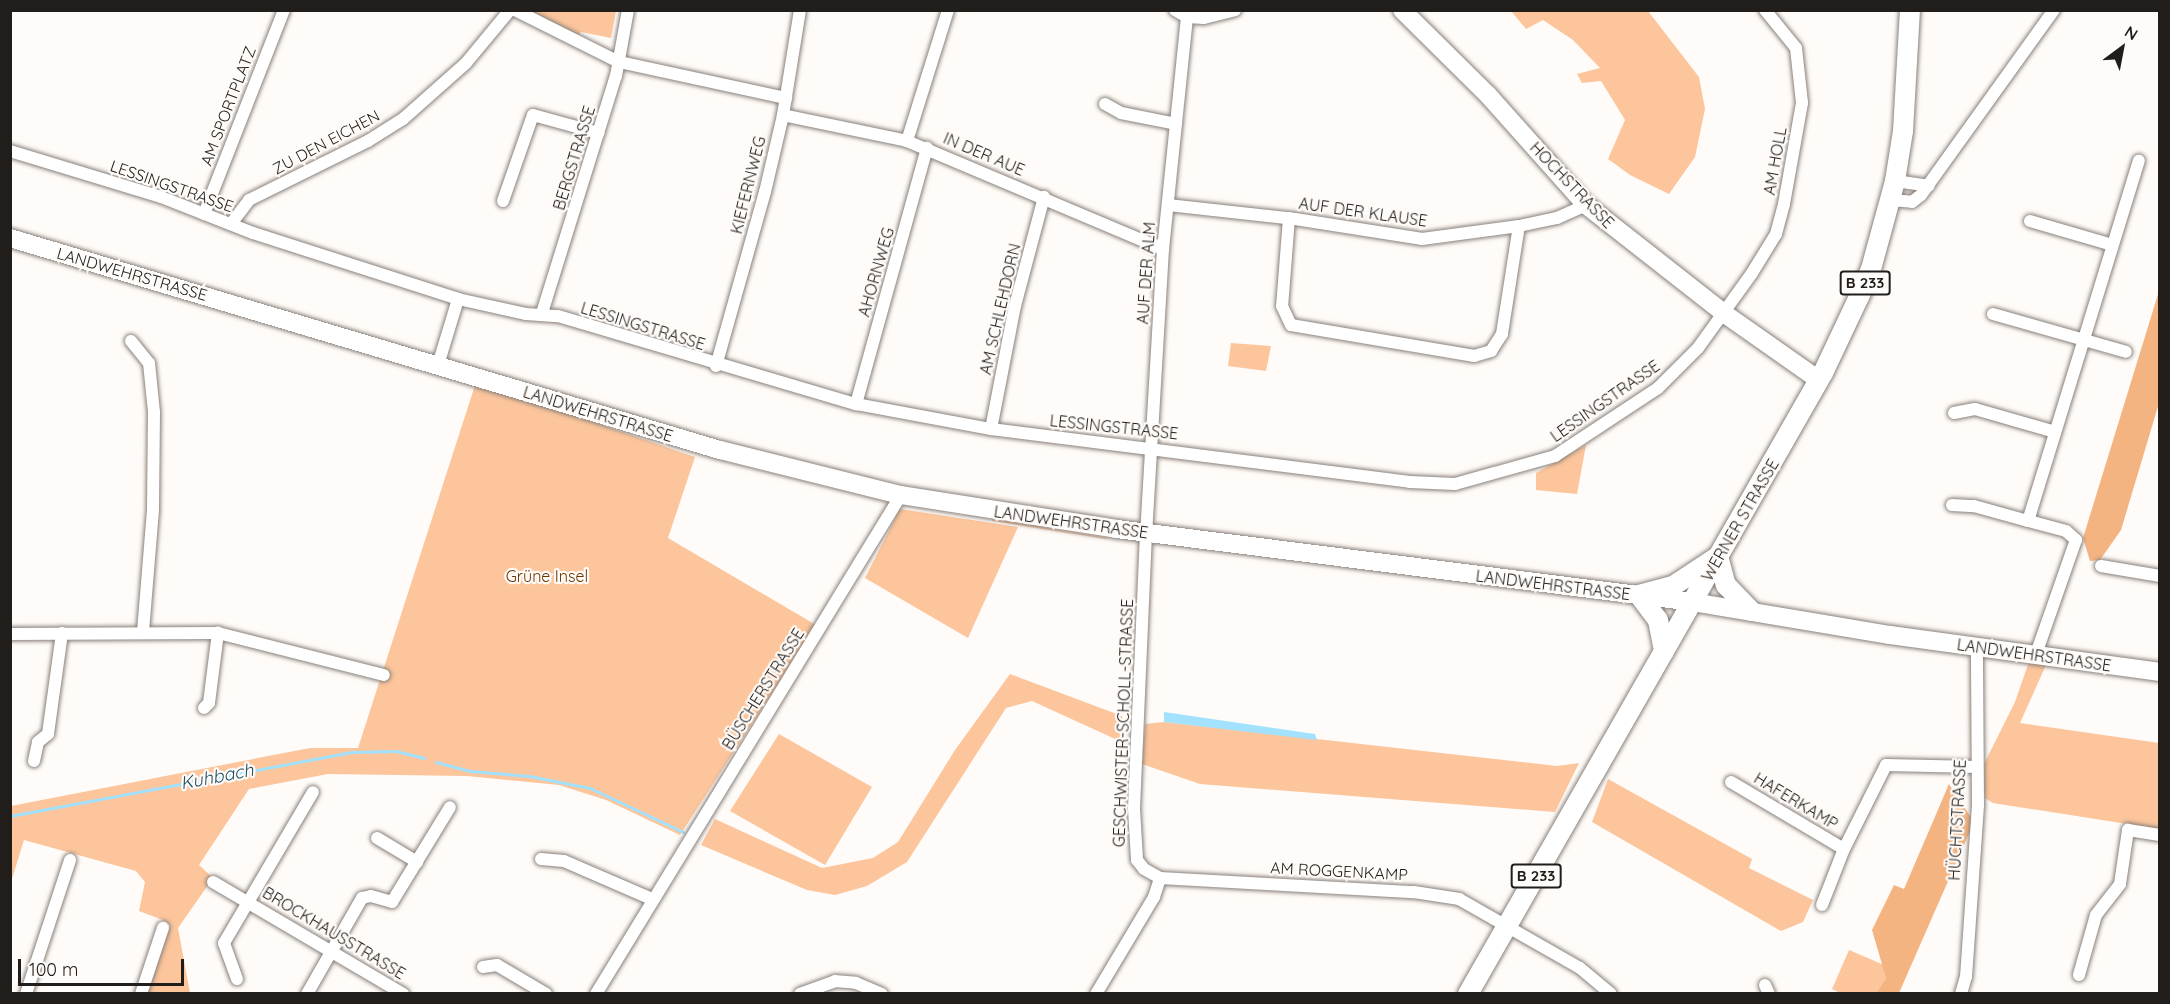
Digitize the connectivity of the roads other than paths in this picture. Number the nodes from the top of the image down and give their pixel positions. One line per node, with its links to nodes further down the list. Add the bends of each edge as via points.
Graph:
1 (284, 10): 30 (street, AM SPORTPLATZ)
2 (512, 10): 13 (street); 33 (street, ZU DEN EICHEN, via 466,63 403,119 368,141 249,200)
3 (628, 10): 13 (street, BERGSTRASSE)
4 (800, 10): 14 (street, KIEFERNWEG)
5 (948, 10): 19 (street)
6 (1175, 10): 12 (street)
7 (1235, 10): 12 (street, via 1204,18)
8 (1402, 10): 29 (main road, HOCHSTRASSE, via 1488,95)
9 (1765, 10): 40 (street, AM HOLL, via 1796,48 1803,82 1802,103 1776,234)
10 (1910, 10): 23 (main road, WERNER STRASSE / B 233, via 1903,131)
11 (2054, 10): 24 (street)
12 (1187, 17): 17 (street, AUF DER ALM)
13 (619, 62): 14 (street); 18 (street, BERGSTRASSE)
14 (786, 98): 16 (street, KIEFERNWEG)
15 (1105, 104): 17 (street, via 1121,113)
16 (783, 115): 19 (street, IN DER AUE); 46 (street, KIEFERNWEG)
17 (1176, 124): 28 (street, AUF DER ALM)
18 (599, 133): 27 (street, via 533,115); 39 (street, BERGSTRASSE)
19 (907, 141): 20 (street, IN DER AUE)
20 (927, 148): 25 (street, IN DER AUE); 48 (street, AHORNWEG)
21 (10, 150): 30 (street, LESSINGSTRASSE)
22 (2139, 161): 36 (street)
23 (1895, 181): 24 (street); 26 (main road, WERNER STRASSE / B 233)
24 (1929, 186): 26 (street, via 1912,202)
25 (1044, 197): 37 (street, IN DER AUE); 50 (street, AM SCHLEHDORN, via 1015,306)
26 (1891, 200): 47 (main road, WERNER STRASSE / B 233, via 1871,269)
27 (503, 201)
28 (1168, 205): 31 (street, AUF DER KLAUSE); 37 (street, AUF DER ALM)
29 (1586, 205): 34 (street, AUF DER KLAUSE, via 1557,218); 40 (main road, HOCHSTRASSE)
30 (204, 214): 33 (street, LESSINGSTRASSE)
31 (1289, 218): 34 (street, AUF DER KLAUSE, via 1422,239); 34 (street, via 1282,306 1291,325 1474,356 1491,351 1502,334)
32 (2030, 221): 36 (street)
33 (231, 224): 38 (street, LESSINGSTRASSE)
34 (1519, 226)
35 (10, 238): 45 (main road, LANDWEHRSTRASSE)
36 (2112, 245): 42 (street)
37 (1163, 249): 52 (street, AUF DER ALM)
38 (458, 299): 39 (street, LESSINGSTRASSE, via 526,314); 45 (street)
39 (542, 313): 46 (street, LESSINGSTRASSE)
40 (1725, 314): 47 (main road, HOCHSTRASSE); 52 (street, LESSINGSTRASSE, via 1693,354 1658,388 1555,456 1500,474 1455,484 1410,482)
41 (1993, 314): 42 (street)
42 (2084, 340): 44 (street); 51 (street)
43 (131, 341): 63 (street, via 149,363 154,412 153,510)
44 (2126, 352)
45 (438, 365): 53 (main road, LANDWEHRSTRASSE, via 720,450)
46 (716, 366): 48 (street, LESSINGSTRASSE)
47 (1819, 380): 57 (main road, WERNER STRASSE / B 233)
48 (856, 404): 50 (street, LESSINGSTRASSE)
49 (1954, 413): 51 (street, via 1975,410)
50 (991, 429): 52 (street, LESSINGSTRASSE)
51 (2055, 432): 55 (street)
52 (1152, 447): 56 (street, AUF DER ALM)
53 (901, 495): 56 (main road, LANDWEHRSTRASSE); 86 (street, BÜSCHERSTRASSE)
54 (1952, 505): 55 (street, via 1974,506)
55 (2028, 521): 69 (street, via 2066,531 2076,540)
56 (1146, 533): 60 (main road, LANDWEHRSTRASSE); 84 (street, GESCHWISTER-SCHOLL-STRASSE, via 1133,841 1140,865)
57 (1718, 556): 60 (main road, via 1673,586); 61 (main road, WERNER STRASSE / B 233); 62 (main road, via 1726,585)
58 (2101, 567): 59 (street)
59 (2160, 576)
60 (1639, 595): 61 (main road, LANDWEHRSTRASSE); 68 (main road, via 1658,620)
61 (1693, 602): 62 (main road, LANDWEHRSTRASSE); 68 (main road, WERNER STRASSE / B 233)
62 (1751, 611): 67 (main road, LANDWEHRSTRASSE)
63 (143, 631): 64 (street); 65 (street)
64 (62, 633): 66 (street); 73 (street, via 48,734 38,742)
65 (218, 633): 71 (street); 72 (street, via 209,703)
66 (10, 634)
67 (1977, 647): 69 (main road, LANDWEHRSTRASSE); 74 (street, HÜCHTSTRASSE)
68 (1664, 651): 89 (main road, WERNER STRASSE / B 233)
69 (2036, 654): 70 (main road, LANDWEHRSTRASSE)
70 (2160, 672)
71 (384, 675)
72 (204, 708)
73 (34, 761)
74 (1977, 767): 80 (street, HAFERKAMP, via 1886,765); 106 (street, HÜCHTSTRASSE, via 1966,977)
75 (1731, 782): 80 (street, HAFERKAMP)
76 (313, 792): 87 (street, BROCKHAUSSTRASSE)
77 (450, 807): 83 (street)
78 (2160, 835): 93 (street, via 2128,830 2120,884 2096,915)
79 (377, 838): 83 (street)
80 (1844, 849): 88 (street, HAFERKAMP)
81 (541, 859): 86 (street, via 564,861)
82 (70, 860): 95 (street)
83 (417, 862): 91 (street, via 392,902 371,896 362,898)
84 (1160, 878): 89 (street, AM ROGGENKAMP, via 1440,894 1459,899); 103 (street, via 1154,897)
85 (213, 882): 87 (street, BROCKHAUSSTRASSE)
86 (652, 899): 100 (street, BÜSCHERSTRASSE)
87 (248, 902): 91 (street, BROCKHAUSSTRASSE); 94 (street, BROCKHAUSSTRASSE, via 224,943)
88 (1822, 905)
89 (1508, 926): 104 (main road, WERNER STRASSE / B 233); 105 (street, AM ROGGENKAMP, via 1580,968)
90 (163, 928): 96 (street)
91 (331, 951): 97 (street); 98 (street, BROCKHAUSSTRASSE)
92 (483, 967): 99 (street, via 496,965)
93 (2079, 975)
94 (237, 979)
95 (26, 993)
96 (141, 993)
97 (307, 993)
98 (403, 993)
99 (546, 993)
100 (596, 993)
101 (800, 993): 102 (street, via 835,981 856,983)
102 (882, 993)
103 (1096, 993)
104 (1468, 993)
105 (1611, 993)
106 (1961, 993)

